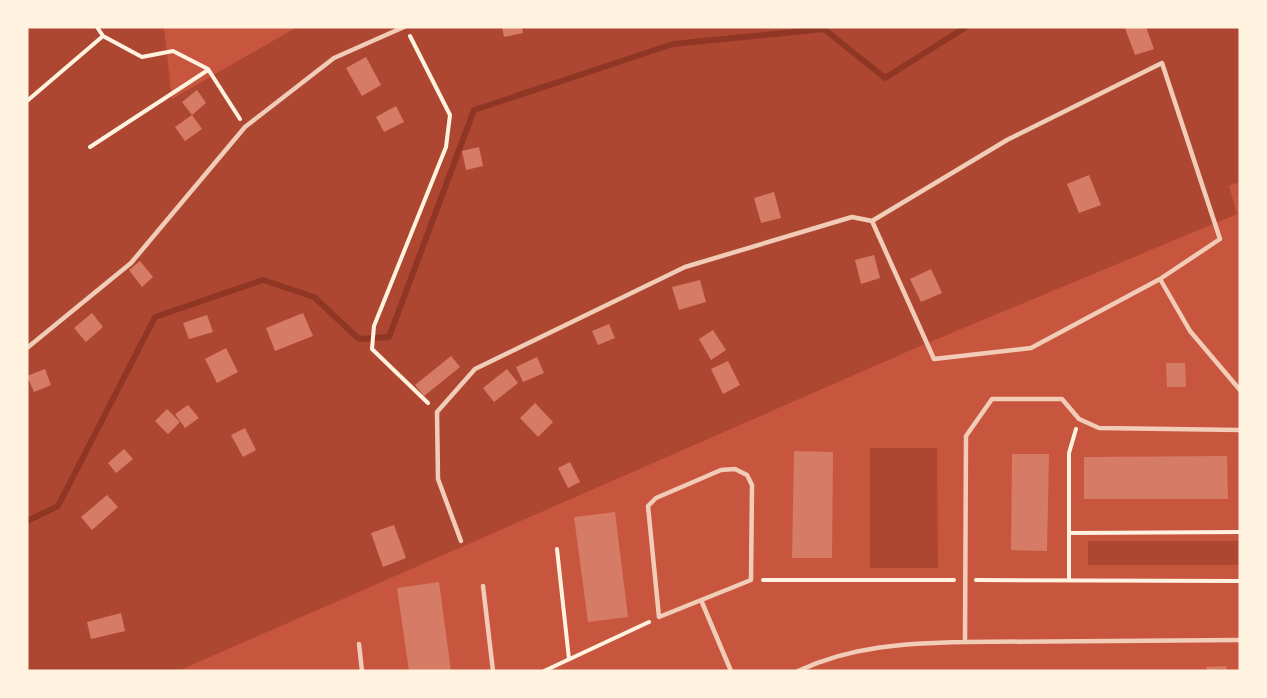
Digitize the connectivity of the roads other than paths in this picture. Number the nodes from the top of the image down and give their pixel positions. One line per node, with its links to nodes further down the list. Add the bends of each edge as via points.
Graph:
1 (405, 27): 4 (lane, via 334,58 245,127 130,263)
2 (872, 221): 3 (lane, via 934,358 1031,348); 3 (lane, via 1007,140 1162,63 1221,239); 7 (lane, via 852,217 685,267 475,369 437,412 438,479)
3 (1160, 279): 5 (lane, via 1190,331)
4 (27, 348)
5 (1240, 390)
6 (1240, 430): 11 (lane, via 1099,428 1079,419 1062,399 992,399 966,436)
7 (460, 541)
8 (483, 586): 14 (lane)
9 (701, 600): 9 (lane, via 751,580 752,485 747,475 735,469 721,470 656,498 648,506 659,617); 15 (lane)
10 (1240, 640): 11 (lane)
11 (965, 642): 16 (lane, via 896,644 826,658)
12 (359, 644): 13 (lane)
13 (362, 671)
14 (494, 671)
15 (731, 671)
16 (798, 671)

